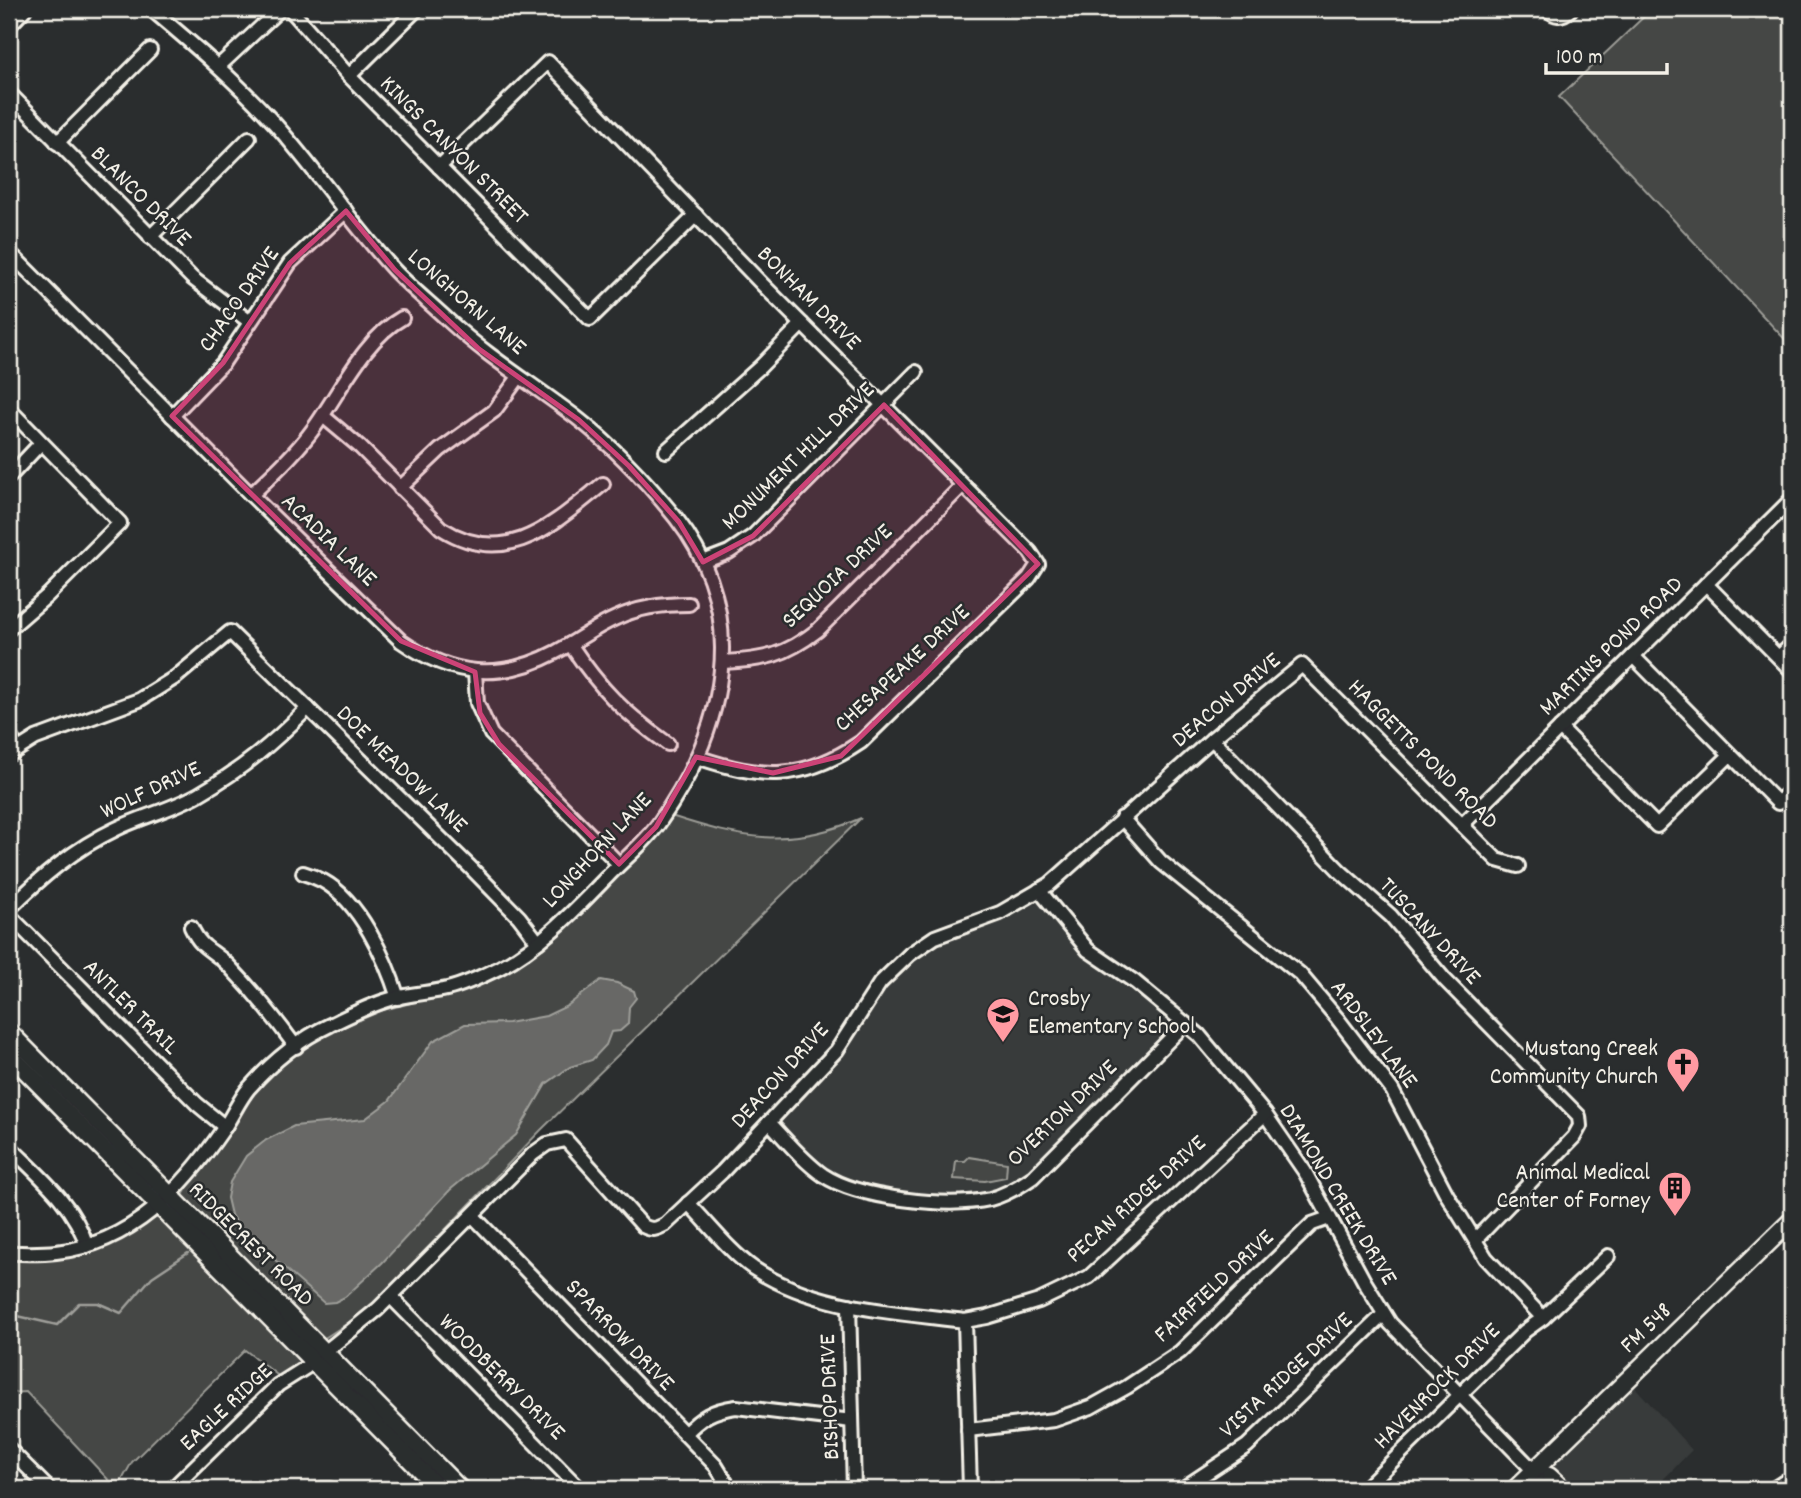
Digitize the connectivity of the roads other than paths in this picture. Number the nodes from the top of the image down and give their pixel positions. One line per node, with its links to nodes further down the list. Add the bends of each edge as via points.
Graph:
1 (25, 9): 8 (street)
2 (151, 9): 10 (street, LONGHORN LANE)
3 (280, 9): 10 (street)
4 (289, 9): 11 (street, KINGS CANYON STREET)
5 (417, 9): 11 (street)
6 (1545, 9): 7 (street, via 1554,16)
7 (1566, 12)
8 (9, 26)
9 (150, 50): 14 (street)
10 (219, 66): 16 (street, LONGHORN LANE, via 280,130)
11 (349, 76): 15 (street, KINGS CANYON STREET)
12 (9, 93): 14 (street, BLANCO DRIVE)
13 (249, 138): 18 (street)
14 (57, 143): 18 (street, BLANCO DRIVE)
15 (439, 167): 17 (street, KINGS CANYON STREET, via 590,319); 17 (street, BONHAM DRIVE, via 548,62)
16 (346, 211): 21 (street, CHACO DRIVE, via 290,263); 24 (street, LONGHORN LANE, via 395,270 479,349)
17 (696, 215): 22 (street, BONHAM DRIVE)
18 (150, 237): 21 (street, BLANCO DRIVE, via 200,286)
19 (9, 252): 27 (street, ACADIA LANE)
20 (402, 318): 28 (street, via 372,343)
21 (250, 322): 27 (street, CHACO DRIVE, via 223,363)
22 (802, 324): 25 (street, BONHAM DRIVE); 30 (street, via 761,367)
23 (916, 372): 25 (street, MONUMENT HILL DRIVE)
24 (519, 377): 34 (street, via 494,411 440,450); 37 (street, LONGHORN LANE, via 579,420 629,466 679,522)
25 (884, 405): 33 (street, BONHAM DRIVE); 37 (street, MONUMENT HILL DRIVE, via 752,536)
26 (9, 409): 29 (street)
27 (172, 416): 35 (street, ACADIA LANE)
28 (323, 416): 34 (street); 35 (street)
29 (41, 443): 31 (street); 41 (street, via 120,523)
30 (666, 450)
31 (9, 477)
32 (603, 484): 34 (street, via 546,528 520,541 497,545 456,537)
33 (962, 486): 38 (street, BONHAM DRIVE); 46 (street, SEQUOIA DRIVE, via 802,642 771,657)
34 (400, 488)
35 (251, 495): 49 (street, ACADIA LANE, via 401,641 431,659)
36 (1792, 499): 39 (street, MARTINS POND ROAD)
37 (703, 562): 46 (street, LONGHORN LANE, via 719,609)
38 (1038, 564): 57 (street, CHESAPEAKE DRIVE, via 861,742 841,756 818,766 774,773 748,772)
39 (1706, 584): 44 (street, MARTINS POND ROAD); 45 (street)
40 (689, 604): 42 (street, ACADIA LANE, via 636,610)
41 (9, 629)
42 (570, 644): 49 (street, ACADIA LANE, via 520,668); 54 (street, via 619,707)
43 (1792, 644): 45 (street)
44 (1633, 656): 51 (street, MARTINS POND ROAD); 56 (street)
45 (1779, 657): 48 (street)
46 (723, 662): 57 (street, LONGHORN LANE, via 717,701)
47 (1302, 665): 53 (street, DEACON DRIVE); 60 (street, HAGGETTS POND ROAD)
48 (1792, 671)
49 (475, 672): 61 (street, via 477,703 491,734)
50 (308, 708): 55 (street, DOE MEADOW LANE, via 230,632 176,677 139,700 36,737); 65 (street, WOLF DRIVE, via 234,773 172,807 83,846); 68 (street, DOE MEADOW LANE, via 488,885)
51 (1560, 728): 56 (street, via 1657,826); 60 (street, MARTINS POND ROAD)
52 (9, 735): 55 (street)
53 (1212, 739): 59 (street, DEACON DRIVE); 83 (street, TUSCANY DRIVE, via 1340,871 1391,916 1445,980 1579,1116 1574,1137)
54 (668, 744)
55 (13, 752)
56 (1730, 755): 58 (street, via 1778,803)
57 (696, 757): 61 (street, LONGHORN LANE, via 656,827)
58 (1792, 789)
59 (1122, 818): 64 (street, DEACON DRIVE); 83 (street, ARDSLEY LANE, via 1161,862 1300,974 1330,1009 1392,1090)
60 (1462, 825): 62 (street, HAGGETTS POND ROAD, via 1497,860)
61 (619, 864): 68 (street, LONGHORN LANE)
62 (1518, 866)
63 (303, 873): 69 (street, via 325,882 350,904 379,949)
64 (1038, 890): 70 (street, DIAMOND CREEK DRIVE, via 1088,950); 75 (street, DEACON DRIVE, via 1000,913 935,937 910,954 880,983 838,1050)
65 (9, 909)
66 (9, 915): 76 (street, ANTLER TRAIL, via 197,1104)
67 (191, 926): 72 (street, via 200,944 225,962)
68 (538, 942): 69 (street, LONGHORN LANE, via 500,968 452,988)
69 (398, 998): 72 (street, LONGHORN LANE, via 323,1028)
70 (1185, 1024): 74 (street, DIAMOND CREEK DRIVE); 75 (street, OVERTON DRIVE, via 1033,1177 993,1198 927,1201 859,1191 823,1175)
71 (9, 1032): 78 (main road, RIDGECREST ROAD)
72 (296, 1047): 76 (street, LONGHORN LANE, via 247,1090)
73 (9, 1054): 78 (main road, RIDGECREST ROAD)
74 (1265, 1114): 81 (street, DIAMOND CREEK DRIVE, via 1305,1172); 91 (street, PECAN RIDGE DRIVE, via 1089,1276 1039,1301)
75 (769, 1122): 79 (street, DEACON DRIVE)
76 (225, 1126): 78 (street, LONGHORN LANE)
77 (9, 1146): 84 (street, via 68,1207)
78 (164, 1201): 84 (street, LONGHORN LANE, via 129,1228); 92 (main road, RIDGECREST ROAD)
79 (688, 1203): 80 (street, DEACON DRIVE, via 666,1224 649,1230 566,1140 557,1140 533,1154); 88 (street, PECAN RIDGE DRIVE, via 751,1266 784,1287)
80 (472, 1216): 87 (street, DEACON DRIVE); 96 (street, SPARROW DRIVE)
81 (1329, 1219): 89 (street, DIAMOND CREEK DRIVE); 95 (street, FAIRFIELD DRIVE, via 1312,1224 1180,1352 1127,1387 1054,1420)
82 (1792, 1220): 98 (main road, FM 548 / FM 548)
83 (1475, 1240): 90 (street, ARDSLEY LANE, via 1486,1258)
84 (87, 1246): 85 (street, LONGHORN LANE)
85 (9, 1253)
86 (1608, 1256): 90 (street, HAVENROCK DRIVE)
87 (391, 1297): 92 (street, DEACON DRIVE); 106 (street, WOODBERRY DRIVE)
88 (849, 1304): 91 (street, PECAN RIDGE DRIVE); 94 (street, BISHOP DRIVE)
89 (1384, 1314): 93 (street, DIAMOND CREEK DRIVE); 110 (street, VISTA RIDGE DRIVE, via 1247,1446)
90 (1543, 1318): 93 (street, HAVENROCK DRIVE)
91 (965, 1321): 95 (street)
92 (318, 1356): 101 (street, EAGLE RIDGE, via 278,1385); 104 (main road, RIDGECREST ROAD); 105 (main road, RIDGECREST ROAD)
93 (1460, 1395): 98 (street, DIAMOND CREEK DRIVE); 111 (street, HAVENROCK DRIVE)
94 (852, 1421): 96 (street, via 736,1407 703,1416); 108 (street, BISHOP DRIVE)
95 (968, 1430): 109 (street)
96 (685, 1434): 107 (street, SPARROW DRIVE, via 716,1465)
97 (9, 1449): 100 (street)
98 (1534, 1471): 112 (main road, FM 548); 113 (main road); 114 (main road, via 1549,1476)
99 (1792, 1478): 115 (street)
100 (49, 1489)
101 (173, 1489)
102 (322, 1489): 103 (street)
103 (330, 1489)
104 (439, 1489)
105 (460, 1489)
106 (580, 1489)
107 (730, 1489)
108 (854, 1489)
109 (970, 1489)
110 (1182, 1489)
111 (1364, 1489)
112 (1515, 1489)
113 (1536, 1489)
114 (1563, 1489)
115 (1773, 1489)

